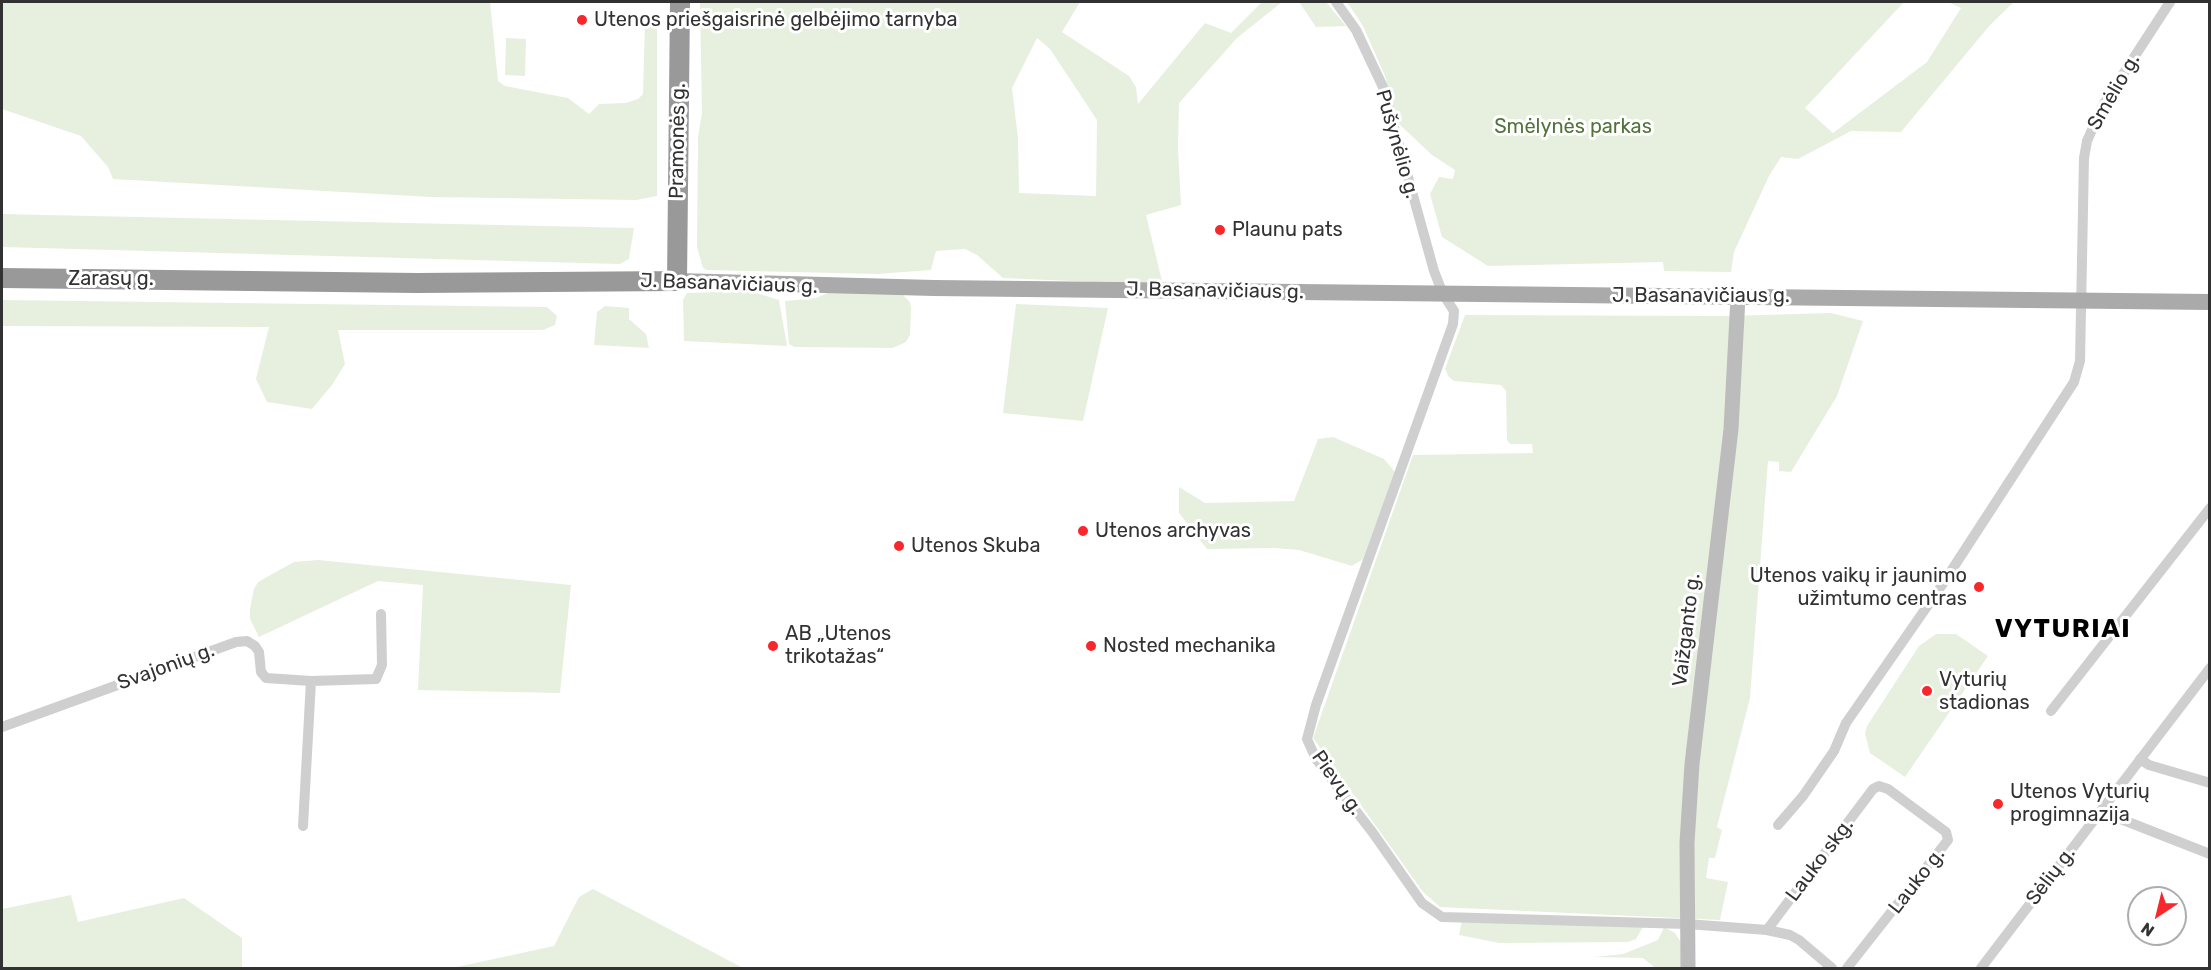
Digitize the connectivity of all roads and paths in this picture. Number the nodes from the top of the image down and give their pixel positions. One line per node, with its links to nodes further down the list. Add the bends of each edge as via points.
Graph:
1 (680, 2): 6 (highway, Pramonės g.)
2 (1336, 2): 7 (street, Pušynėlio g., via 1356,30 1383,87)
3 (2170, 2): 9 (street, Smėlio g., via 2103,105 2087,141)
4 (2, 278): 5 (highway, Zarasų g.)
5 (220, 279): 6 (highway, J. Basanavičiaus g., via 417,283)
6 (677, 281): 7 (main road, J. Basanavičiaus g.)
7 (1443, 294): 8 (main road, J. Basanavičiaus g.); 24 (street, Pievų g., via 1454,311 1453,324 1307,739 1316,759 1422,903 1442,917)
8 (1738, 297): 9 (main road, J. Basanavičiaus g.); 24 (main road, Vaižganto g., via 1731,429 1692,764 1687,843)
9 (2081, 299): 10 (main road, J. Basanavičiaus g.); 21 (street, Smėlio g., via 2080,361 2074,382 1942,585 1846,723 1834,751)
10 (2210, 302)
11 (2210, 508): 15 (street)
12 (381, 614): 14 (street, Svajonių g., via 382,664 376,679)
13 (2210, 668): 17 (street, Sėlių g.)
14 (311, 681): 16 (street, Svajonių g., via 267,678 261,672 255,646 247,641 236,642); 22 (street)
15 (2050, 711)
16 (2, 727)
17 (2140, 759): 18 (street); 20 (street, Sėlių g.)
18 (2210, 783)
19 (1873, 789): 25 (street, Lauko skg.); 28 (street, Lauko g., via 1888,789 1946,832 1948,840)
20 (2102, 809): 23 (street); 29 (street, Sėlių g.)
21 (1778, 825)
22 (303, 826)
23 (2210, 854)
24 (1688, 924): 25 (street); 26 (main road, Vaižganto g.)
25 (1767, 930): 27 (street, via 1798,939)
26 (1688, 969)
27 (1832, 969)
28 (1847, 969)
29 (1981, 969)

